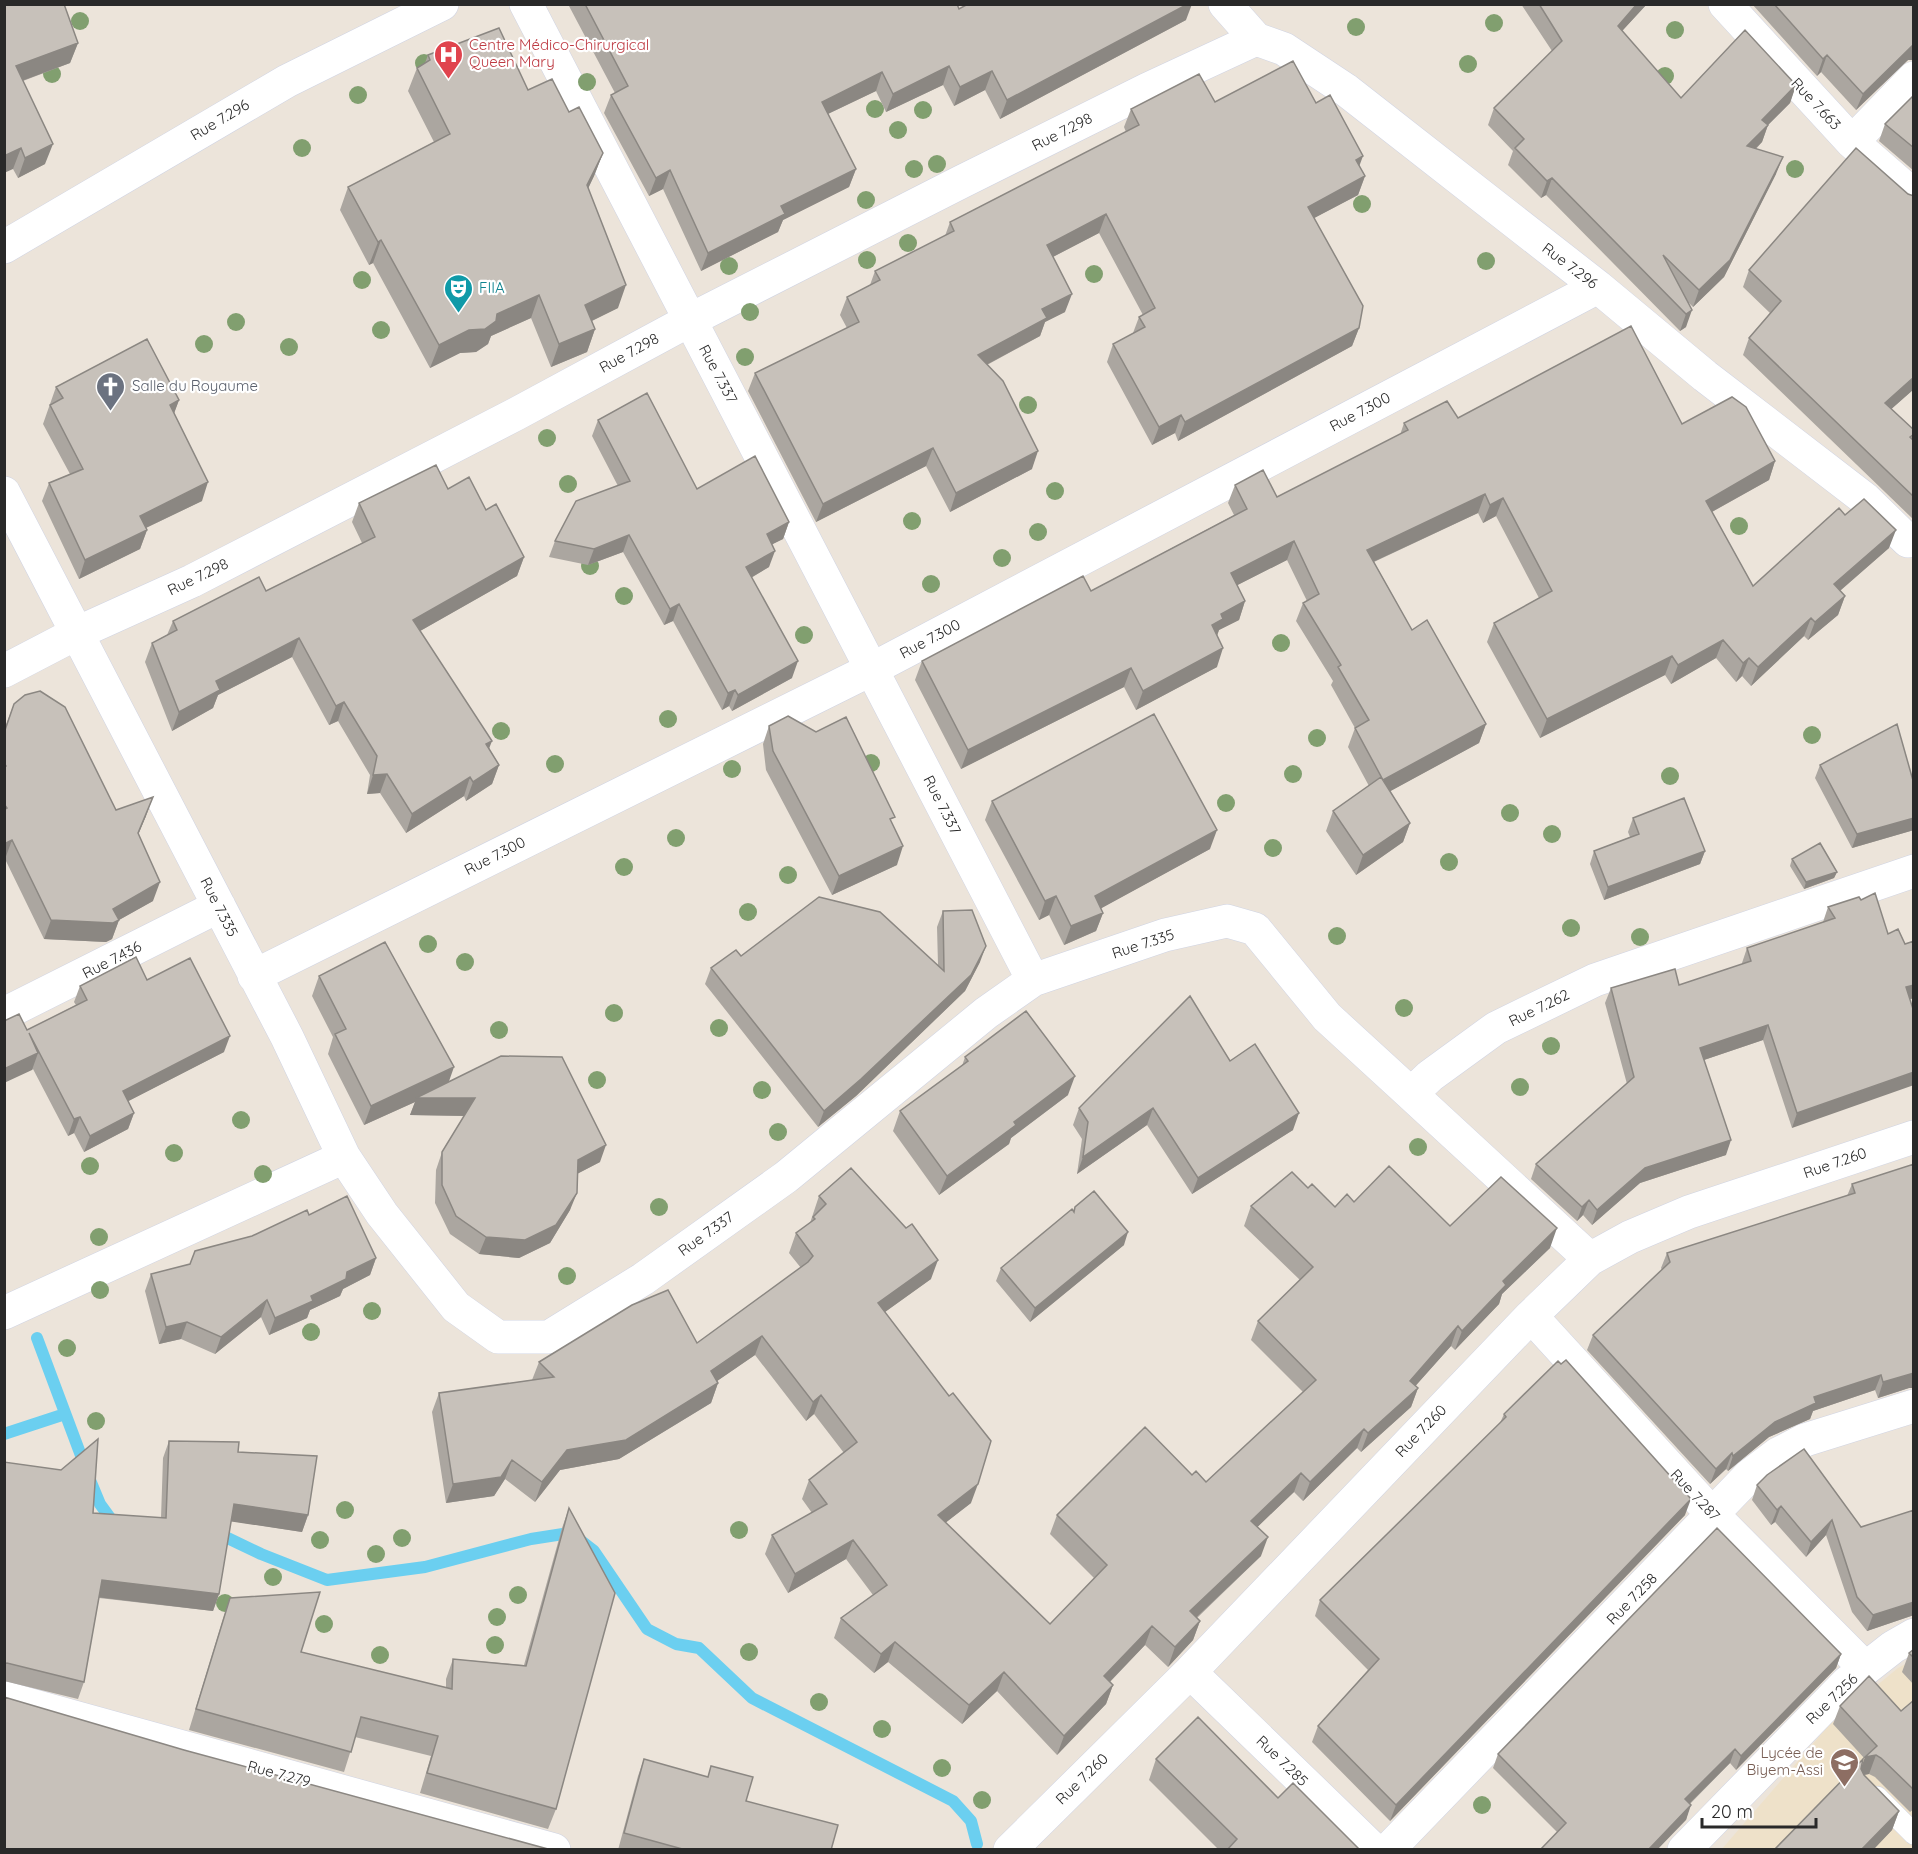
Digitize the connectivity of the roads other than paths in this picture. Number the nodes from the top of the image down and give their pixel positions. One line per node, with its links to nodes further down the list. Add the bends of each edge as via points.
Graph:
1 (442, 4): 9 (street, Rue 7.296, via 287,81)
2 (526, 4): 11 (street, Rue 7.337)
3 (1225, 4): 5 (street, Rue 7.296)
4 (1725, 4): 7 (street, Rue 7.663)
5 (1256, 39): 10 (street, Rue 7.296, via 1284,49 1346,90); 11 (street, Rue 7.298, via 1136,95)
6 (1914, 78): 7 (street)
7 (1852, 142): 8 (street, Rue 7.663)
8 (1914, 196)
9 (4, 247)
10 (1598, 287): 13 (street, Rue 7.296, via 1864,499); 15 (street, Rue 7.300)
11 (690, 320): 14 (street, Rue 7.298, via 192,581); 15 (street, Rue 7.337)
12 (4, 493): 14 (street, Rue 7.335)
13 (1908, 541)
14 (77, 633): 16 (street, Rue 7.298); 18 (street, Rue 7.335)
15 (872, 669): 19 (street, Rue 7.300); 20 (street, Rue 7.337)
16 (4, 671)
17 (1914, 871): 22 (street, Rue 7.262, via 1595,980 1496,1028)
18 (219, 906): 19 (street, Rue 7.335); 21 (street, Rue 7.436)
19 (254, 976): 24 (street, Rue 7.335)
20 (1033, 980): 22 (street, Rue 7.335, via 1165,935 1227,921 1254,929 1327,1017); 26 (street, Rue 7.337, via 986,1013 786,1177 643,1279 549,1337 498,1336)
21 (4, 1014)
22 (1411, 1094): 25 (street)
23 (1914, 1137): 25 (street, Rue 7.260, via 1689,1212 1629,1237)
24 (344, 1157): 26 (street, Rue 7.335, via 382,1214); 27 (street)
25 (1590, 1259): 28 (street, Rue 7.260)
26 (456, 1307)
27 (4, 1313)
28 (1531, 1316): 30 (street, Rue 7.287); 33 (street, Rue 7.260)
29 (1914, 1406): 30 (street, Rue 7.258, via 1805,1440 1778,1454 1749,1476)
30 (1713, 1515): 32 (street, Rue 7.287); 40 (street, Rue 7.258)
31 (1914, 1635): 32 (street, Rue 7.256)
32 (1865, 1668): 41 (street, Rue 7.256)
33 (1190, 1672): 38 (street, Rue 7.260); 39 (street, Rue 7.285)
34 (5, 1698): 37 (street, Rue 7.279)
35 (1866, 1786): 36 (lane)
36 (1914, 1834)
37 (554, 1850)
38 (1010, 1850)
39 (1374, 1850)
40 (1388, 1850)
41 (1684, 1850)

